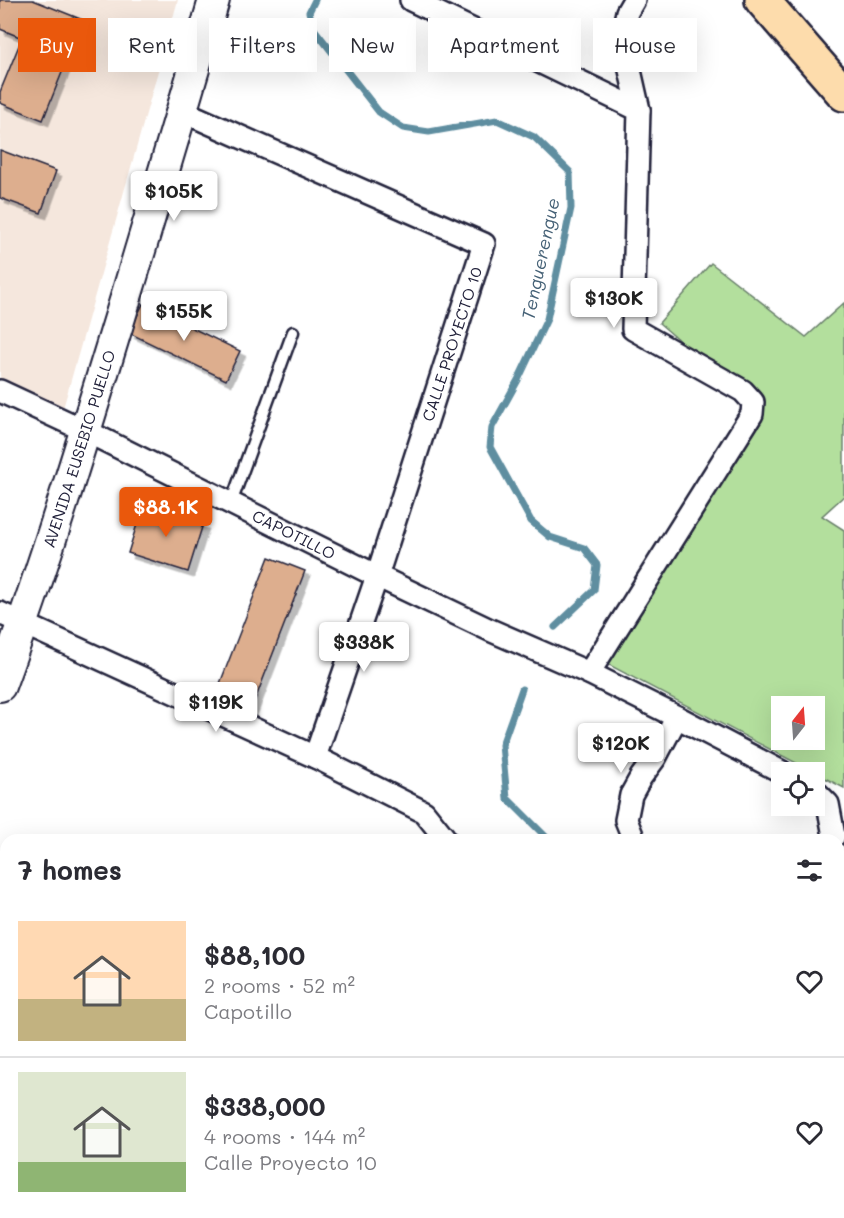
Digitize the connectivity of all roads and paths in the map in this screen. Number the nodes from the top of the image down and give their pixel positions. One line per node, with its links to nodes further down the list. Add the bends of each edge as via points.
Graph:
1 (214, 0): 7 (main road, AVENIDA EUSEBIO PUELLO)
2 (411, 0): 6 (street)
3 (634, 0): 6 (street, via 622,35)
4 (762, 0): 5 (main road)
5 (844, 94)
6 (639, 110): 14 (street, via 633,329 743,391 753,402 752,414)
7 (182, 111): 10 (main road, AVENIDA EUSEBIO PUELLO); 12 (street, CALLE PROYECTO 10, via 484,244)
8 (293, 332): 11 (lane)
9 (0, 391): 10 (street, CAPOTILLO)
10 (86, 431): 11 (street, CAPOTILLO); 13 (main road, AVENIDA EUSEBIO PUELLO)
11 (231, 503): 12 (street, CAPOTILLO)
12 (377, 576): 14 (street, CAPOTILLO); 17 (street, CALLE PROYECTO 10)
13 (12, 618): 15 (main road, AVENIDA EUSEBIO PUELLO); 17 (street)
14 (589, 674): 16 (street, CAPOTILLO)
15 (0, 686)
16 (676, 717): 18 (street, CAPOTILLO); 21 (street, via 631,795 626,820)
17 (315, 757): 20 (street, via 424,812)
18 (771, 766)
19 (825, 801): 22 (street)
20 (440, 834)
21 (632, 834)
22 (834, 834)

